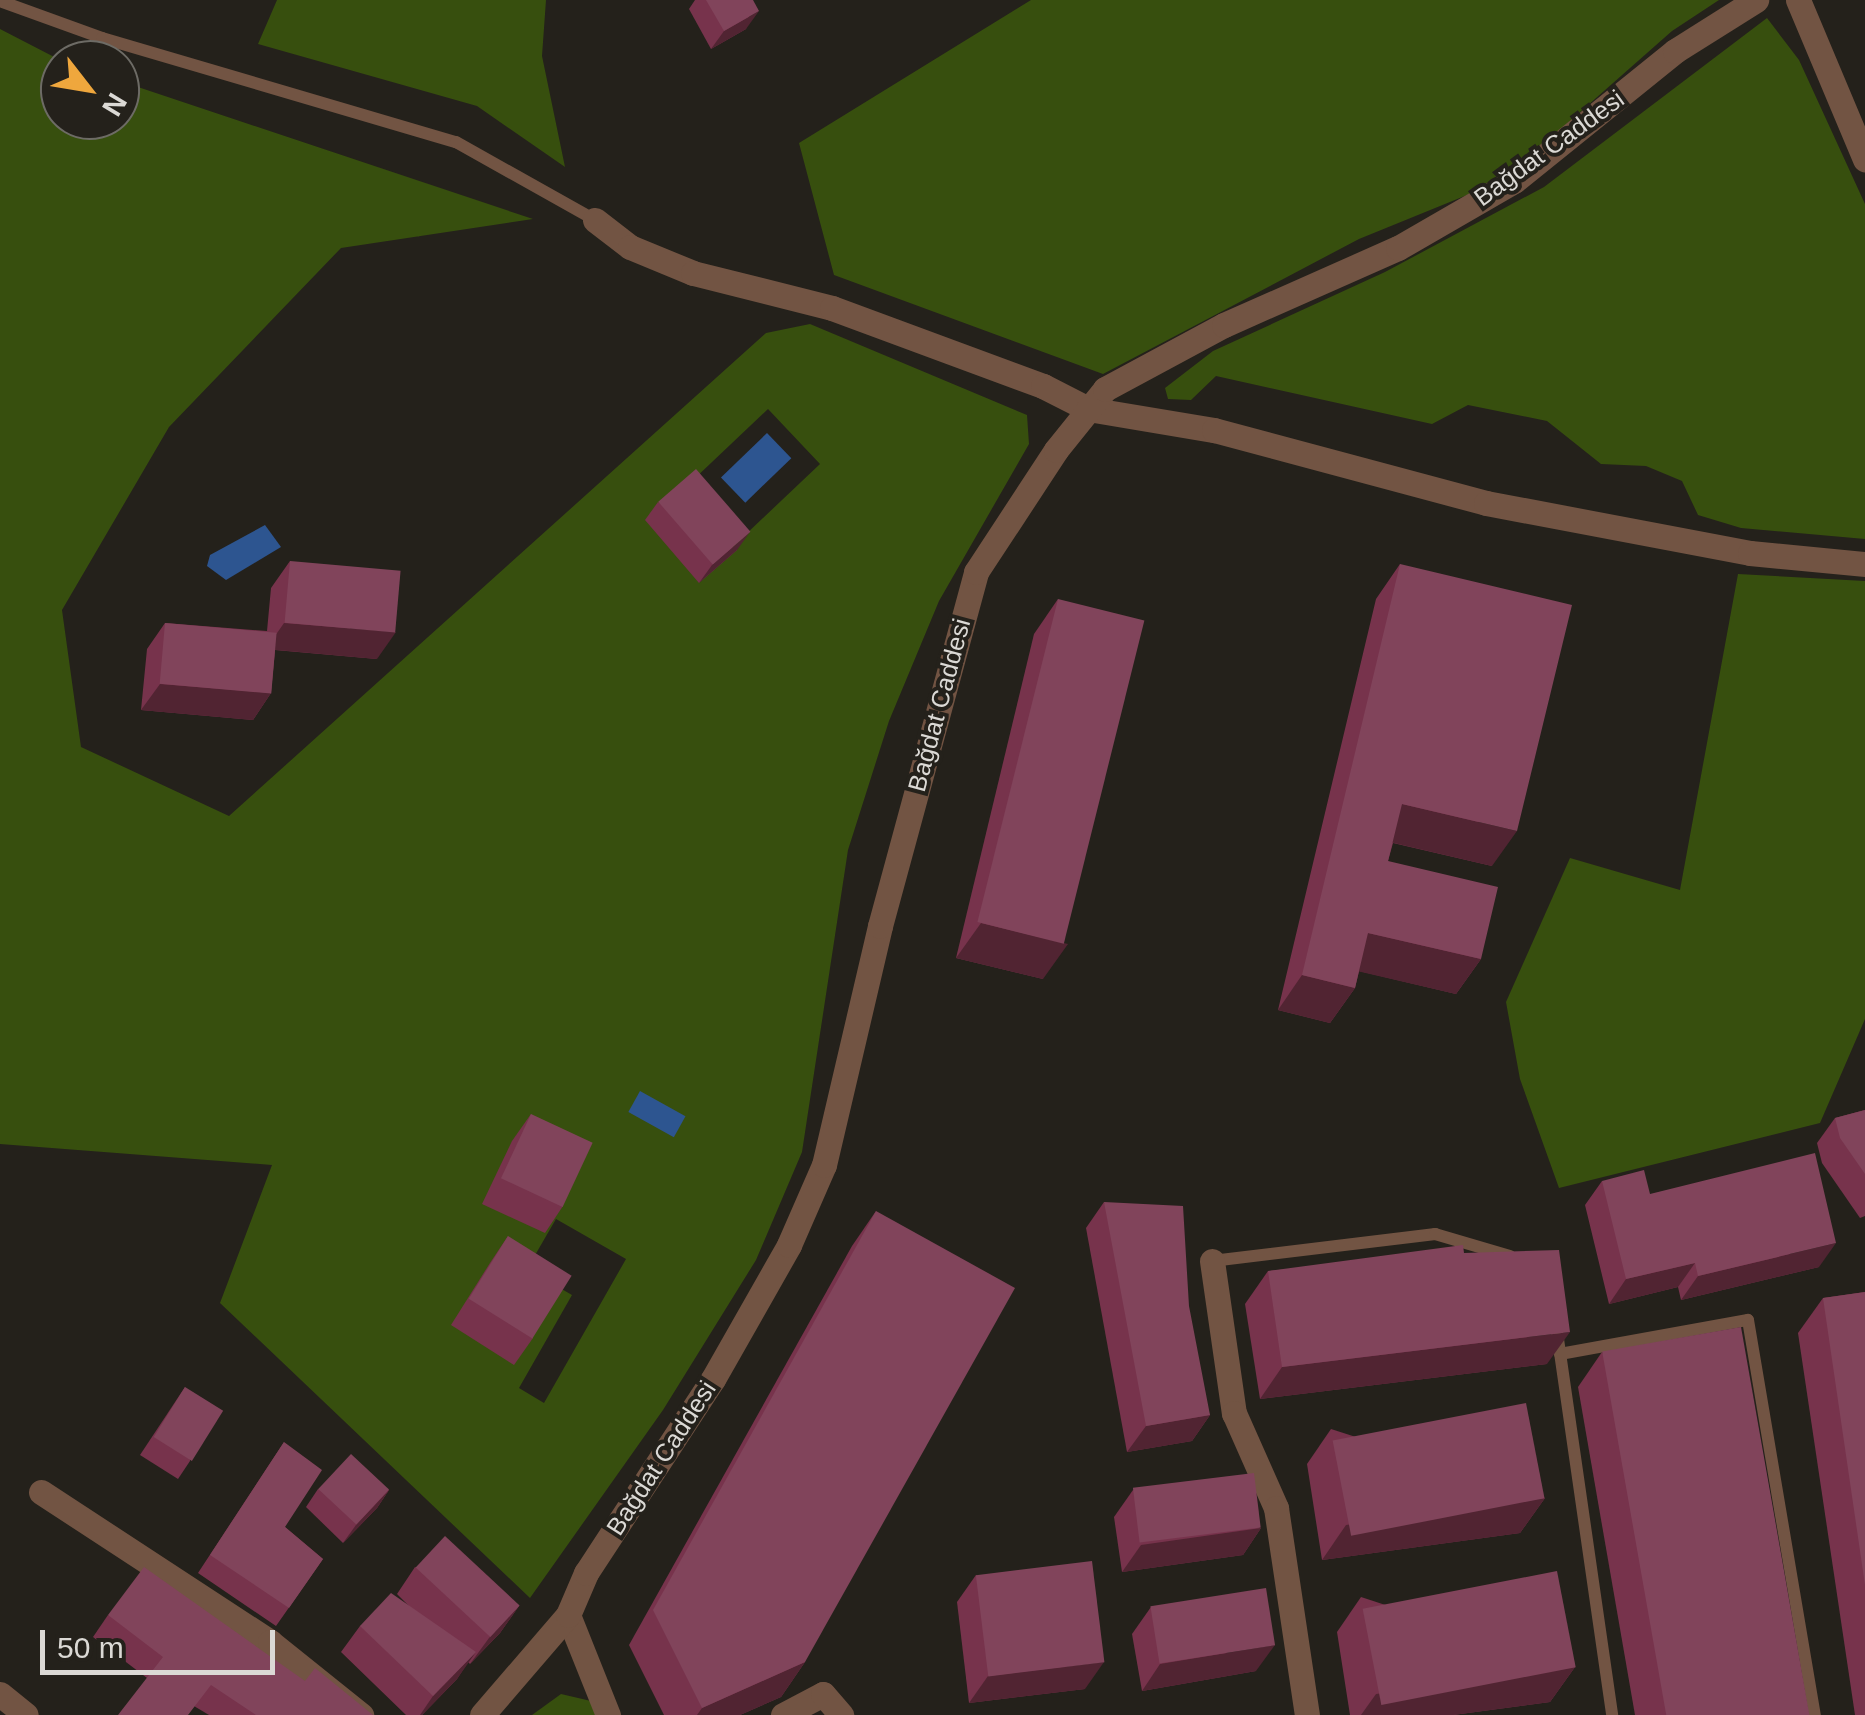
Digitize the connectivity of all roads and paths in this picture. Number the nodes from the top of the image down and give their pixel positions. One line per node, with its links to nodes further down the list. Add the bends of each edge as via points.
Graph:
1 (1756, 0): 6 (street, Bağdat Caddesi, via 1675,51 1514,181 1398,248 1207,334 1105,389)
2 (1798, 0): 4 (street)
3 (0, 1): 5 (lane, via 102,38 456,142)
4 (1865, 159)
5 (595, 220): 6 (street, via 630,247 693,274 832,308)
6 (1088, 409): 7 (street, via 1214,430 1486,503 1750,554); 13 (street, Bağdat Caddesi, via 976,572 880,926 824,1166 789,1245 713,1379 586,1573)
7 (1865, 564)
8 (1212, 1261): 9 (lane, via 1436,1234); 21 (street, via 1234,1413 1276,1508)
9 (1529, 1261)
10 (1555, 1319): 11 (lane)
11 (1560, 1354): 22 (lane); 23 (lane, via 1748,1320)
12 (41, 1492): 16 (street, via 270,1642)
13 (568, 1615): 17 (street, Bağdat Caddesi); 18 (street)
14 (0, 1694): 15 (street)
15 (26, 1715)
16 (361, 1715)
17 (482, 1715)
18 (608, 1715)
19 (783, 1715): 20 (street, via 823,1694)
20 (841, 1715)
21 (1308, 1715)
22 (1612, 1715)
23 (1815, 1715)

